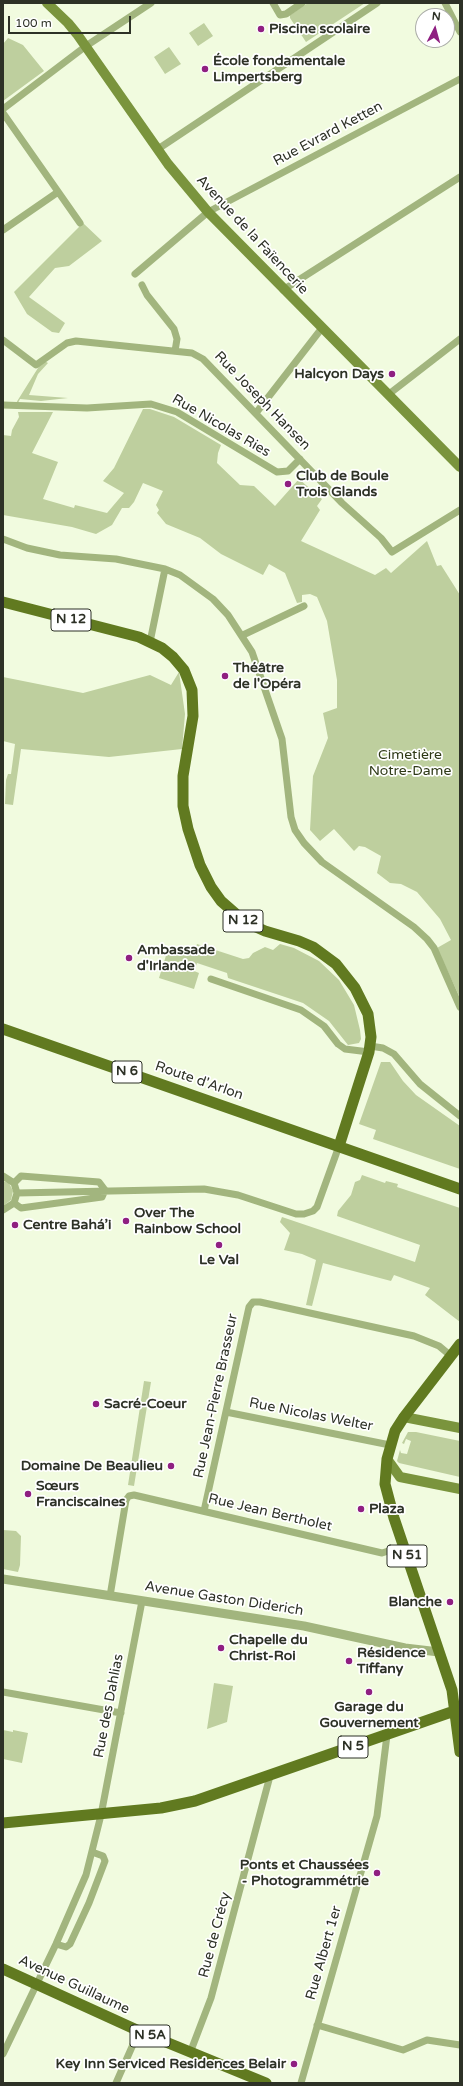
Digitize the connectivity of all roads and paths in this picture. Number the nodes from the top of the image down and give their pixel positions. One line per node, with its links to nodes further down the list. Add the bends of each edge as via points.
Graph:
1 (47, 3): 8 (main road, Avenue de la Faïencerie, via 68,23)
2 (151, 3): 8 (street)
3 (273, 3): 4 (street, via 280,15)
4 (302, 3)
5 (377, 3): 12 (street)
6 (444, 3): 7 (street)
7 (460, 32)
8 (86, 46): 10 (street); 12 (main road, Avenue de la Faïencerie)
9 (460, 79): 15 (street, Rue Evrard Ketten)
10 (3, 109)
11 (3, 113): 14 (street)
12 (158, 149): 15 (main road, Avenue de la Faïencerie)
13 (460, 177): 20 (street)
14 (58, 192): 16 (street); 17 (street)
15 (208, 212): 18 (street, Rue Evrard Ketten); 20 (main road, Avenue de la Faïencerie)
16 (80, 223)
17 (3, 230)
18 (135, 274)
19 (142, 285): 24 (street, via 174,329 177,339)
20 (283, 290): 21 (main road, Avenue de la Faïencerie)
21 (322, 328): 25 (main road, Avenue de la Faïencerie); 27 (street)
22 (460, 339): 25 (street)
23 (3, 340): 24 (street, Rue Joseph Hansen, via 36,365 67,343 76,341)
24 (175, 351): 27 (street, Rue Joseph Hansen, via 192,353 202,359)
25 (389, 394): 29 (main road, Avenue de la Faïencerie)
26 (3, 405): 28 (street, Rue Nicolas Ries, via 87,408 152,404 177,412 277,472 288,471)
27 (256, 413): 28 (street, Rue Joseph Hansen)
28 (300, 459): 30 (street, Rue Joseph Hansen, via 342,503 381,538 392,552)
29 (460, 467)
30 (460, 510)
31 (3, 539): 32 (street, via 27,548 60,555 116,559)
32 (165, 570): 35 (street, via 180,575 213,599); 36 (street)
33 (3, 602): 36 (main road, N 12)
34 (304, 606): 35 (street)
35 (243, 635): 38 (street, via 252,652 282,739 291,817 295,830 322,862 427,938 434,948)
36 (150, 642): 40 (main road, N 12, via 173,657 184,670 192,690 193,716 183,776 183,806 200,865 211,887 235,915 255,928 299,941 324,954 346,974 368,1014)
37 (211, 979): 40 (street, via 301,1010 324,1026 338,1044 346,1049)
38 (460, 1007)
39 (3, 1029): 42 (main road, Route d'Arlon / N 6)
40 (370, 1049): 41 (street, via 383,1048 394,1054 420,1084); 42 (main road, N 12)
41 (460, 1116)
42 (339, 1146): 45 (main road, N 6); 46 (street, via 317,1207 307,1213 296,1214 238,1195 204,1189)
43 (3, 1176): 44 (street)
44 (14, 1183): 46 (street, via 21,1176 99,1182); 47 (street)
45 (460, 1189)
46 (105, 1190): 47 (street); 48 (street, via 102,1197 21,1208)
47 (17, 1193): 48 (street)
48 (14, 1203): 49 (street)
49 (3, 1210)
50 (460, 1344): 51 (main road, N 51)
51 (451, 1356): 52 (street, Rue Jean-Pierre Brasseur, via 439,1346 414,1336 253,1302 249,1307); 53 (main road, N 51)
52 (226, 1412): 55 (street, Rue Nicolas Welter); 58 (street, Rue Jean-Pierre Brasseur)
53 (404, 1417): 54 (main road); 55 (main road, N 51)
54 (460, 1428)
55 (390, 1445): 56 (main road, N 51)
56 (387, 1459): 57 (main road, via 400,1477); 59 (main road, N 51, via 386,1492)
57 (460, 1490)
58 (204, 1511): 59 (street, Rue Jean Bertholet, via 382,1553); 61 (street, Rue Jean Bertholet, via 142,1496 129,1496 122,1521)
59 (404, 1546): 63 (main road, N 51)
60 (3, 1578): 61 (street, Avenue Gaston Diderich)
61 (110, 1596): 62 (street, Avenue Gaston Diderich)
62 (142, 1601): 63 (street, Avenue Gaston Diderich, via 304,1626 405,1648); 66 (street, Rue des Dahlias)
63 (439, 1652): 65 (main road, N 51)
64 (3, 1692): 66 (street)
65 (458, 1710): 67 (main road, N 5); 68 (main road, N 51)
66 (121, 1713): 70 (street, Rue des Dahlias)
67 (387, 1735): 69 (main road, N 5); 76 (street, Rue Albert 1er, via 376,1816)
68 (460, 1752)
69 (270, 1776): 70 (main road, N 5, via 195,1801); 79 (street, Rue de Crécy, via 213,1991)
70 (101, 1815): 71 (main road, N 5); 72 (street, Rue des Dahlias)
71 (3, 1823)
72 (92, 1852): 73 (street, Rue des Dahlias, via 76,1899); 73 (street, via 104,1856 105,1861 90,1903 70,1944 66,1948)
73 (56, 1944): 75 (street, Rue des Dahlias)
74 (3, 1969): 75 (main road, Avenue Guillaume / N 5A)
75 (36, 1985): 77 (main road, Avenue Guillaume / N 5A); 80 (street, Rue des Dahlias)
76 (317, 2025): 78 (street, via 402,2050 427,2040); 83 (street, Rue Albert 1er)
77 (139, 2031): 79 (main road, Avenue Guillaume / N 5A); 81 (street)
78 (460, 2045)
79 (190, 2053): 82 (main road, Avenue Guillaume / N 5A)
80 (3, 2054)
81 (116, 2083)
82 (266, 2083)
83 (301, 2083)

